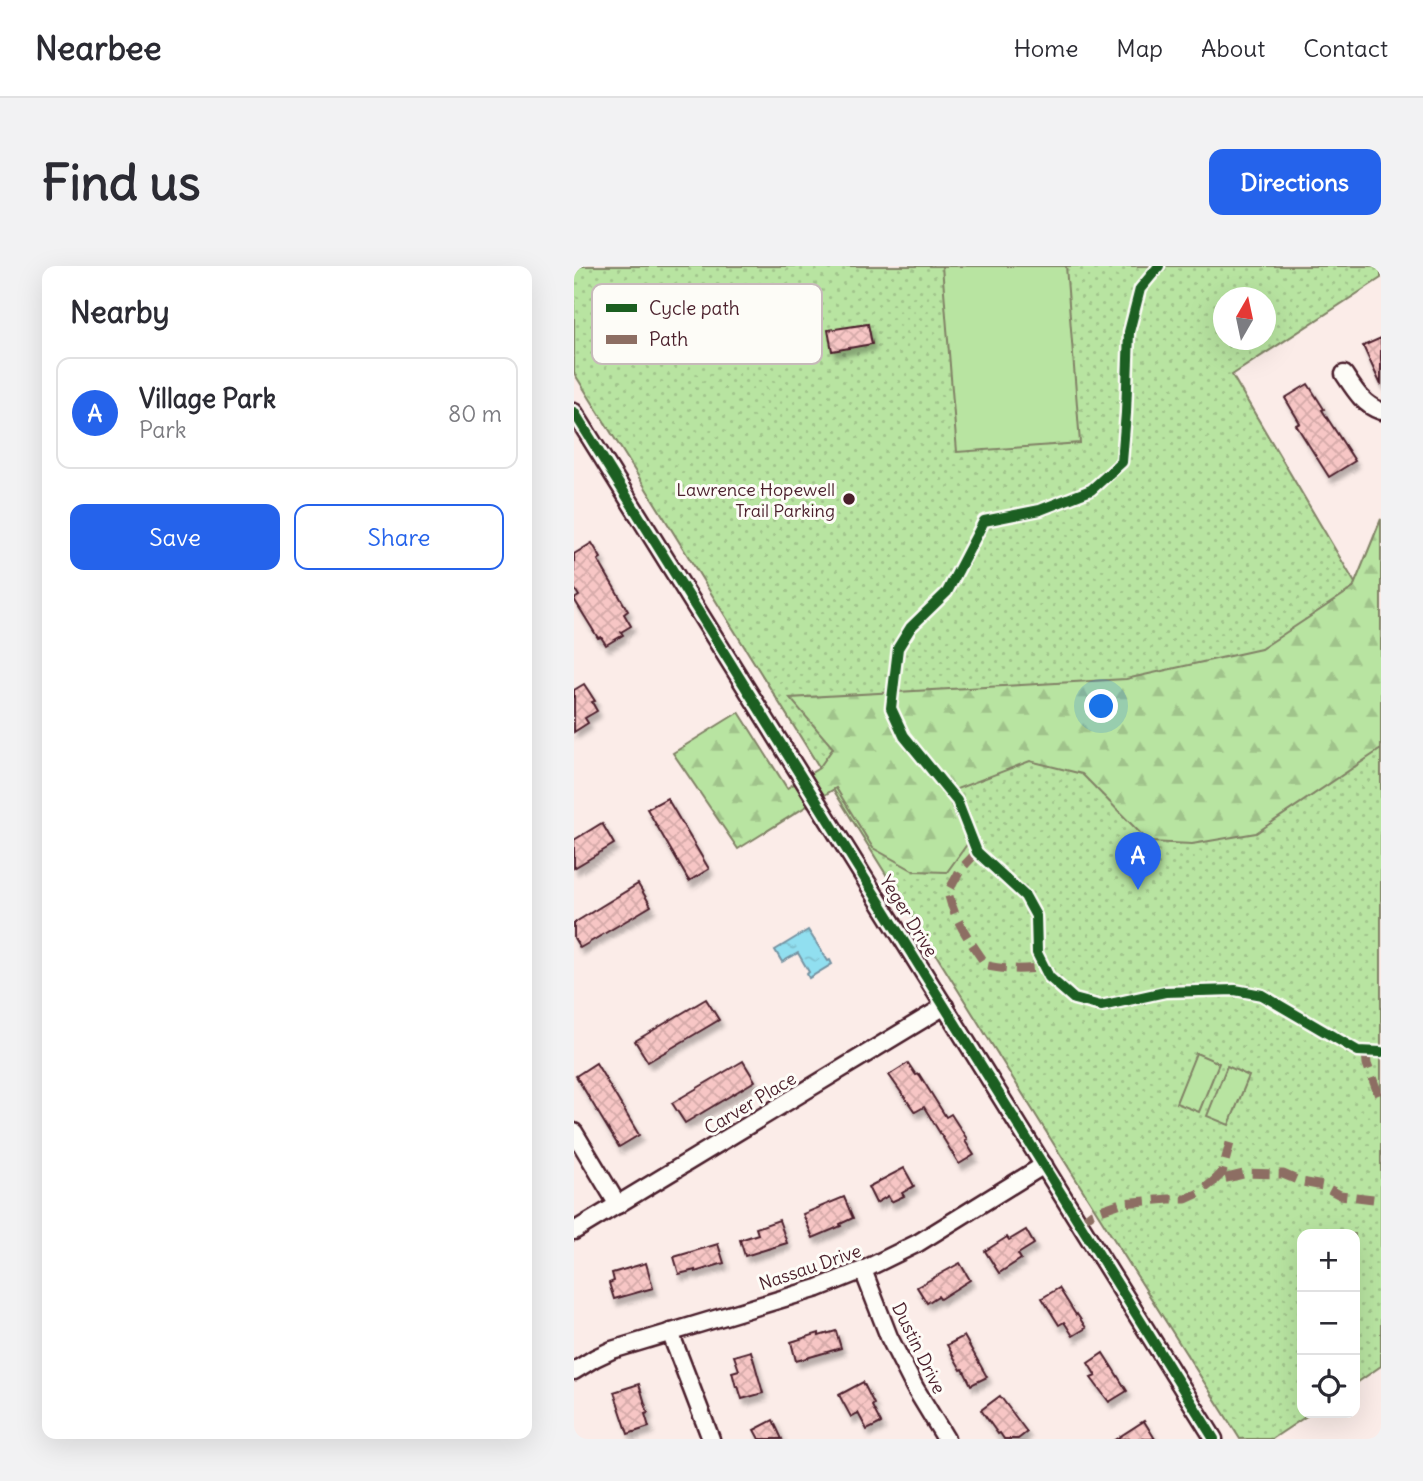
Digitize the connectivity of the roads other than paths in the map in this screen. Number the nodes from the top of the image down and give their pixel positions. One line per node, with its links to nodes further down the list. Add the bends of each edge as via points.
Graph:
1 (1344, 374): 2 (street, via 1363,401)
2 (1381, 411)
3 (574, 412): 4 (street, Yeger Drive)
4 (945, 1006): 6 (street, Yeger Drive); 7 (street, Carver Place)
5 (574, 1132): 7 (street)
6 (1044, 1165): 9 (street, Nassau Drive, via 918,1243); 14 (street, Yeger Drive)
7 (618, 1205): 8 (street, Carver Place)
8 (574, 1231)
9 (863, 1270): 10 (street, Nassau Drive); 13 (street, Dustin Drive, via 889,1337)
10 (670, 1332): 11 (street, Nassau Drive, via 612,1350); 12 (street)
11 (574, 1371)
12 (710, 1439)
13 (946, 1439)
14 (1214, 1439)

